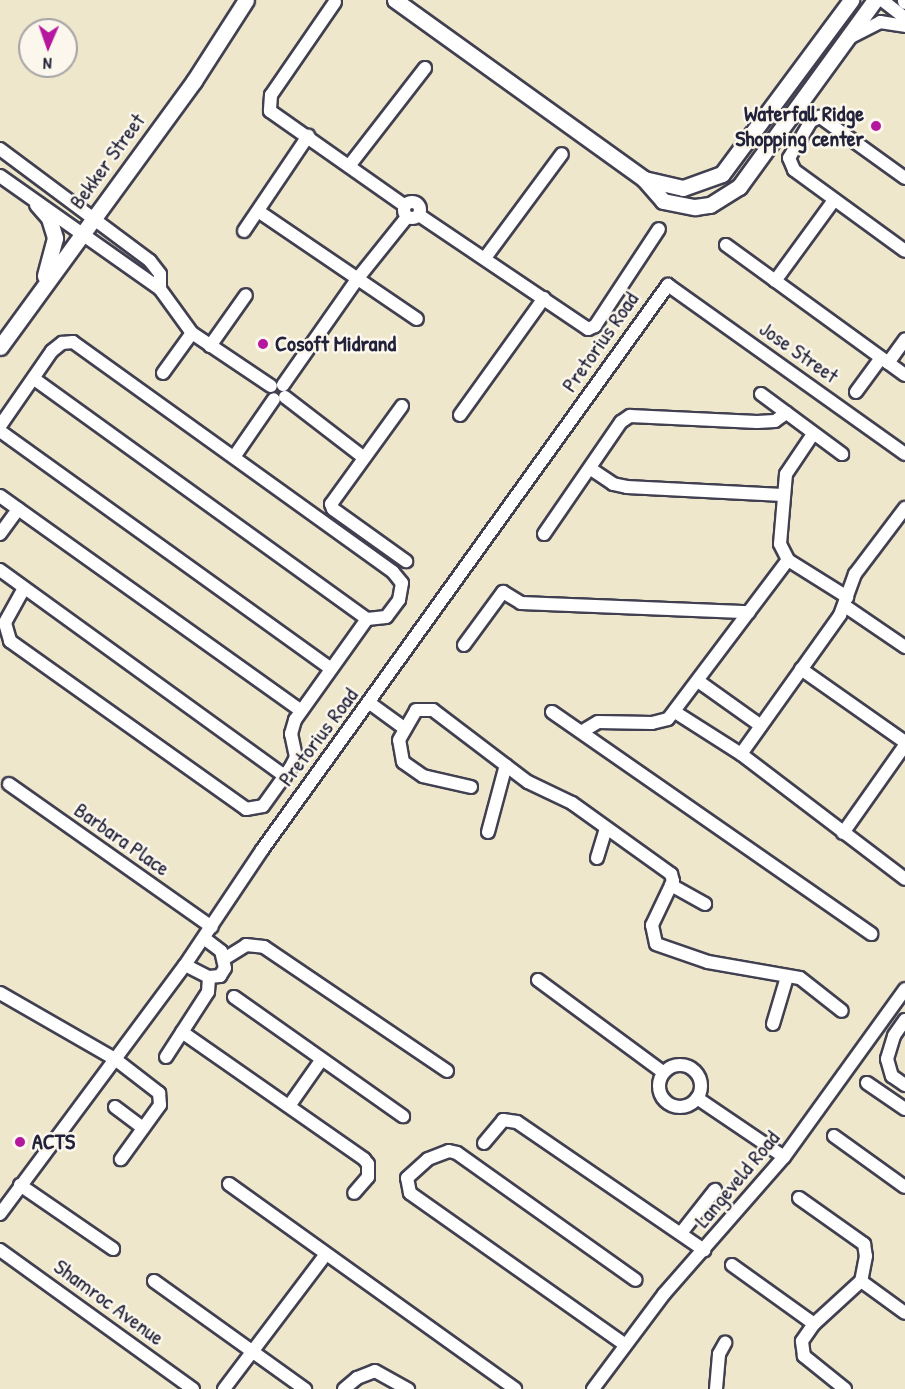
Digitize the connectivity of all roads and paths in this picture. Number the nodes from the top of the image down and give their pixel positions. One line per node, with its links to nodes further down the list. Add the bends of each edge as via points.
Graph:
1 (246, 0): 24 (street, Bekker Street, via 194,81)
2 (395, 0): 19 (street)
3 (851, 0): 10 (street)
4 (866, 0): 10 (street)
5 (874, 0): 11 (street)
6 (882, 0): 8 (street)
7 (335, 2): 13 (street, via 269,105 270,111)
8 (905, 18)
9 (905, 26): 11 (street, via 880,22)
10 (825, 36): 19 (street, via 722,174 683,188)
11 (848, 38): 19 (street, via 754,169 723,199 702,207 674,204 663,201)
12 (425, 68): 16 (street)
13 (308, 136): 16 (street); 22 (street)
14 (0, 149): 24 (street)
15 (562, 154): 30 (street)
16 (349, 166): 23 (street)
17 (0, 176): 21 (street)
18 (905, 178): 20 (street, via 816,117 790,154 789,163)
19 (644, 179)
20 (834, 200): 29 (street); 32 (street)
21 (37, 204): 27 (street); 35 (street, via 49,218 55,238)
22 (258, 211): 26 (street); 31 (street)
23 (410, 213): 30 (street); 31 (street)
24 (93, 218): 27 (street, Bekker Street); 34 (street, via 150,261 160,274)
25 (659, 229): 37 (street, via 592,328 580,326)
26 (244, 231)
27 (81, 235): 34 (street); 35 (street, Bekker Street)
28 (726, 245): 32 (street)
29 (905, 251)
30 (485, 258): 37 (street)
31 (358, 278): 38 (street); 47 (street)
32 (776, 281): 43 (street)
33 (668, 285): 57 (street, Jose Street); 79 (street, Pretorius Road)
34 (160, 288): 39 (street)
35 (39, 293): 42 (street, Bekker Street)
36 (246, 295): 41 (street)
37 (544, 298): 52 (street)
38 (417, 319)
39 (192, 333): 41 (street); 44 (street)
40 (905, 340): 43 (street)
41 (210, 346): 47 (street)
42 (0, 347)
43 (884, 360): 45 (street); 48 (street)
44 (163, 373)
45 (905, 375)
46 (34, 379): 53 (street); 58 (street, via 57,347 73,342); 73 (street)
47 (278, 391): 58 (street); 59 (street)
48 (856, 392)
49 (761, 394): 51 (street)
50 (402, 406): 59 (street)
51 (786, 413): 55 (street); 60 (street, via 774,421 757,422 630,417 621,422)
52 (460, 415)
53 (0, 426)
54 (0, 431): 76 (street)
55 (813, 434): 56 (street); 61 (street, via 786,474)
56 (842, 454)
57 (905, 454)
58 (234, 457): 73 (street, via 399,577 401,595 387,616)
59 (363, 457): 67 (street, via 331,506)
60 (591, 469): 61 (street, via 613,484 627,487); 66 (street)
61 (783, 495): 68 (street, via 780,544)
62 (0, 496): 64 (street)
63 (905, 508): 71 (street, via 855,574)
64 (18, 509): 65 (street); 80 (street)
65 (0, 534)
66 (544, 534)
67 (406, 561)
68 (788, 561): 71 (street); 72 (street)
69 (0, 570): 70 (street)
70 (23, 590): 89 (street); 89 (street, via 5,623 10,640 237,804 246,809 261,807)
71 (846, 602): 75 (street); 77 (street)
72 (749, 612): 74 (street, via 521,603 503,592); 78 (street)
73 (367, 620): 76 (street)
74 (464, 645)
75 (905, 647)
76 (330, 668): 80 (street)
77 (801, 669): 83 (street); 86 (street)
78 (698, 681): 82 (street); 83 (street)
79 (370, 704): 84 (street); 99 (street, Pretorius Road, via 262,850)
80 (301, 711): 89 (street, via 291,734 296,757)
81 (552, 712): 85 (street)
82 (675, 712): 85 (street, via 660,723 598,722); 87 (street)
83 (761, 726): 87 (street)
84 (404, 728): 88 (street, via 416,710 429,708); 91 (street, via 399,755 410,768 423,776)
85 (583, 731): 100 (street)
86 (905, 743): 94 (street)
87 (741, 754): 94 (street)
88 (506, 765): 92 (street); 93 (street)
89 (285, 776)
90 (9, 784): 99 (street, Barbara Place)
91 (471, 787)
92 (606, 828): 95 (street); 97 (street, via 670,874)
93 (488, 832)
94 (843, 833): 96 (street)
95 (597, 858)
96 (905, 879)
97 (671, 885): 98 (street); 105 (street, via 654,916 652,936 656,944 708,962)
98 (705, 904)
99 (212, 927): 101 (street, Pretorius Road)
100 (871, 934)
101 (204, 938): 102 (street, via 221,951); 103 (street, Pretorius Road)
102 (224, 959): 104 (street, via 225,968 220,976); 117 (street, via 246,945 264,947)
103 (185, 965): 104 (street); 115 (street, Pretorius Road)
104 (209, 977): 113 (street, via 208,992)
105 (787, 977): 110 (street, via 806,981); 112 (street)
106 (538, 980): 118 (street)
107 (905, 989): 129 (street, Langeveld Road)
108 (0, 993): 115 (street)
109 (234, 997): 116 (street)
110 (842, 1011)
111 (905, 1020): 120 (street, via 894,1035 887,1059 892,1076)
112 (773, 1024)
113 (182, 1032): 114 (street); 122 (street)
114 (166, 1057)
115 (115, 1059): 126 (street, via 159,1093 160,1105); 132 (street, Pretorius Road)
116 (322, 1059): 122 (street); 125 (street)
117 (447, 1071)
118 (663, 1072): 121 (street, via 676,1065 696,1071 701,1084); 121 (street, via 658,1084 666,1103 679,1107)
119 (867, 1083): 124 (street)
120 (905, 1086)
121 (697, 1098): 129 (street)
122 (289, 1106): 135 (street, via 368,1164 368,1177)
123 (115, 1107): 126 (street)
124 (905, 1109)
125 (403, 1116)
126 (143, 1128): 130 (street)
127 (834, 1136): 133 (street)
128 (484, 1143): 138 (street, via 502,1120 517,1122)
129 (784, 1157): 141 (street, Langeveld Road)
130 (120, 1159)
131 (229, 1184): 142 (street)
132 (20, 1185): 137 (street, Pretorius Road); 139 (street)
133 (905, 1187)
134 (715, 1190): 138 (street)
135 (354, 1193)
136 (799, 1198): 146 (street, via 864,1244)
137 (0, 1214)
138 (681, 1233): 141 (street)
139 (113, 1249)
140 (0, 1250): 152 (street, Shamroc Avenue)
141 (704, 1250): 150 (street, Langeveld Road)
142 (326, 1254): 151 (street); 157 (street)
143 (732, 1265): 148 (street)
144 (636, 1280): 150 (street, via 457,1153 449,1151 428,1159 407,1178 410,1193)
145 (154, 1281): 151 (street)
146 (861, 1281): 147 (street); 148 (street)
147 (905, 1313)
148 (814, 1323): 160 (street, via 802,1341 804,1356)
149 (725, 1343): 159 (street, via 719,1354)
150 (624, 1344): 158 (street, Langeveld Road)
151 (252, 1351): 153 (street); 154 (street)
152 (193, 1389)
153 (224, 1389)
154 (305, 1389)
155 (345, 1389): 156 (street, via 357,1378 375,1371)
156 (408, 1389)
157 (515, 1389)
158 (593, 1389)
159 (716, 1389)
160 (845, 1389)

